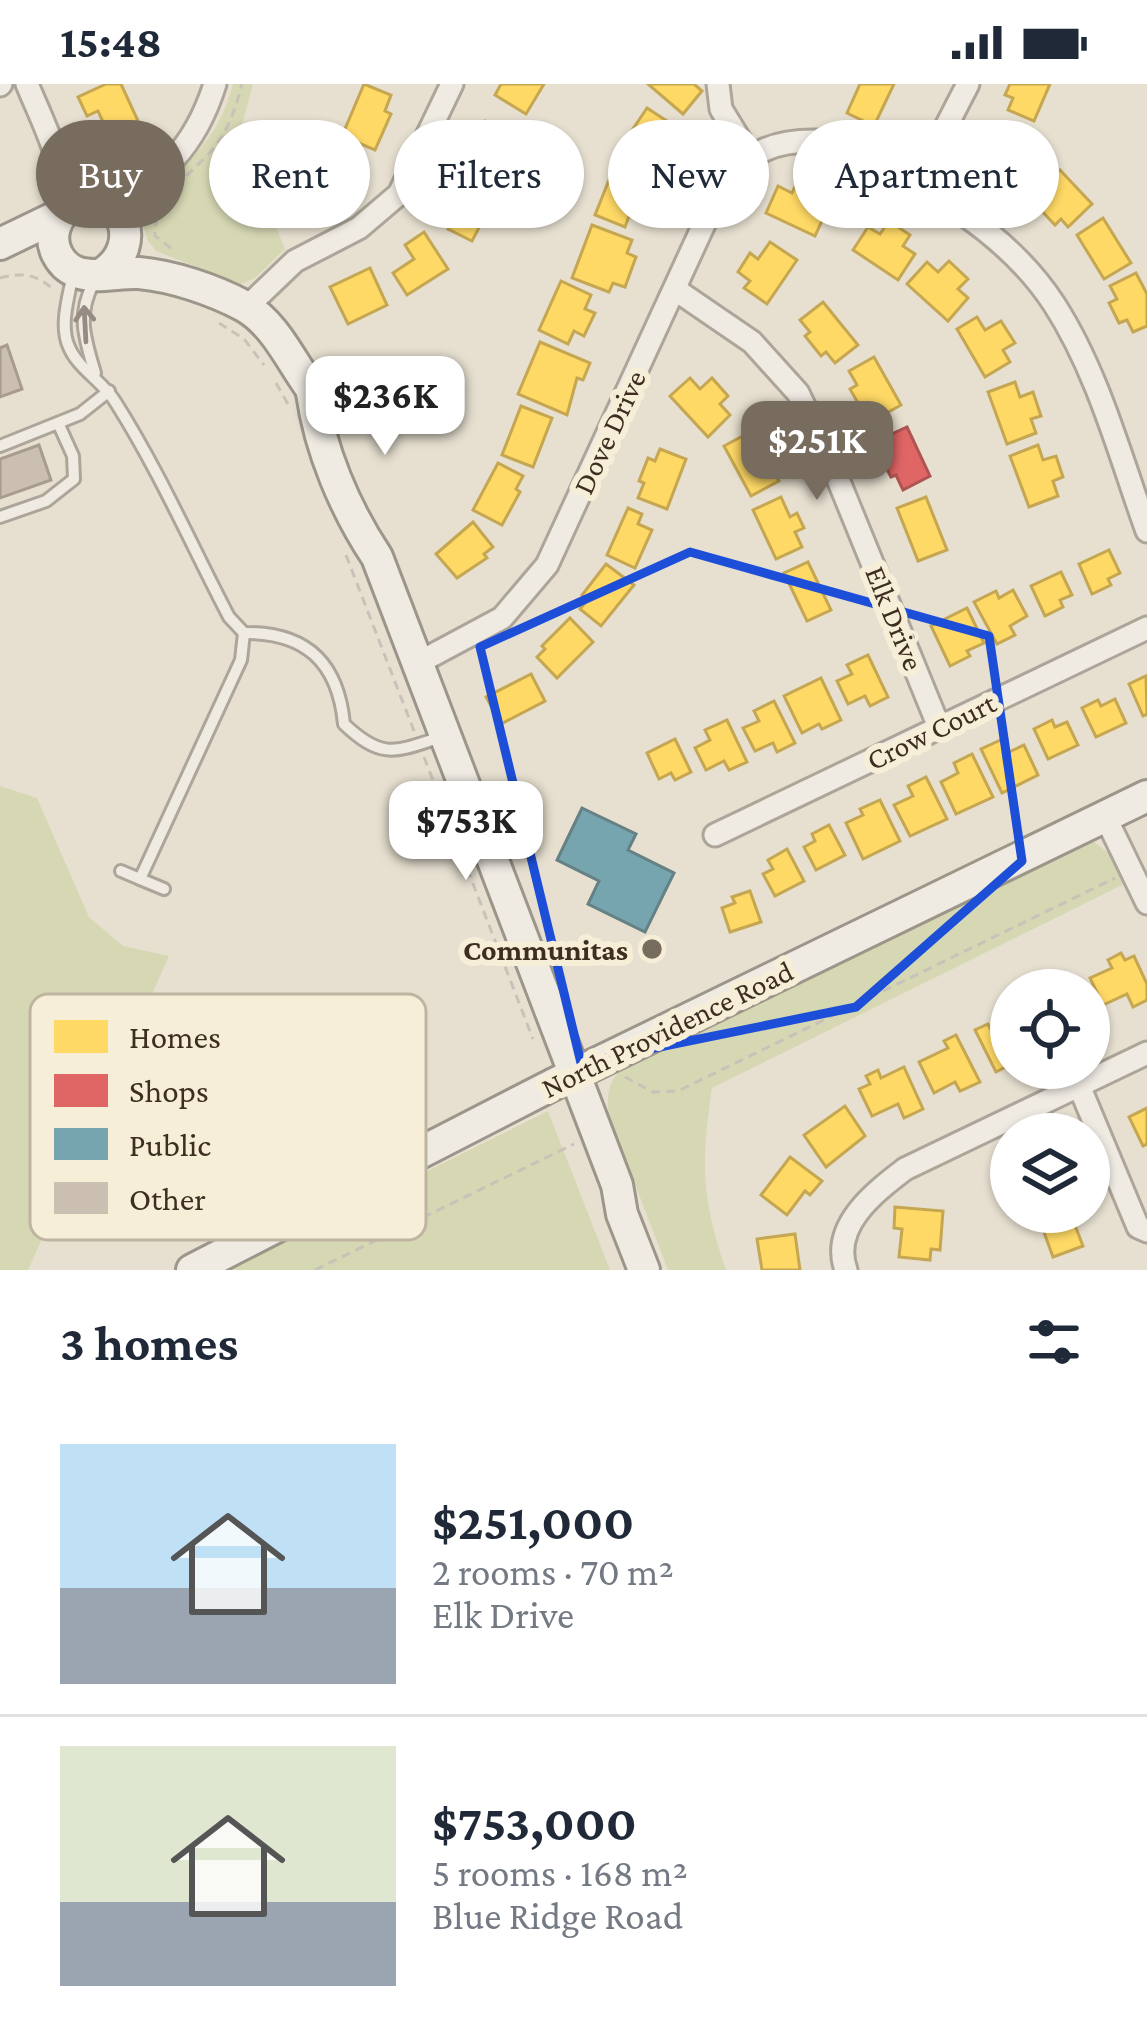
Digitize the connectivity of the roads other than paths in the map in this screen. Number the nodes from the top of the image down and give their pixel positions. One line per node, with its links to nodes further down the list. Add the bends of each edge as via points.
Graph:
1 (27, 84): 6 (street)
2 (214, 84): 9 (street)
3 (452, 84): 22 (street, via 399,194 359,228 296,261)
4 (718, 84): 7 (street)
5 (968, 84): 8 (street)
6 (41, 120)
7 (728, 120)
8 (949, 120)
9 (185, 144)
10 (36, 228): 17 (street)
11 (62, 228): 19 (street, via 53,238)
12 (125, 228): 16 (street)
13 (129, 228): 16 (street)
14 (703, 228): 21 (street, Dove Drive)
15 (980, 228): 28 (street, via 1011,250 1054,304 1091,377)
16 (126, 233): 19 (street, via 123,254); 20 (street)
17 (0, 244)
18 (0, 257): 19 (street, via 19,253)
19 (82, 275): 20 (street); 23 (lane, one-way to 19, via 81,320); 23 (lane, via 67,343)
20 (177, 280): 22 (street)
21 (676, 290): 31 (street, Dove Drive, via 547,565 502,618); 32 (street, Elk Drive, via 752,342 798,393)
22 (247, 308): 31 (street, via 296,362 300,399)
23 (95, 376): 24 (lane)
24 (110, 392): 25 (lane); 30 (lane)
25 (59, 425): 26 (lane); 27 (lane, via 74,479 46,501)
26 (0, 446)
27 (0, 517)
28 (1147, 531)
29 (1147, 628): 32 (street, Crow Court)
30 (244, 633): 33 (lane, via 277,633 322,658 344,724 367,746 395,753); 38 (lane, via 241,660)
31 (418, 663): 33 (street)
32 (940, 727): 36 (street, Crow Court)
33 (432, 740): 43 (street)
34 (1147, 796): 35 (street, North Providence Road)
35 (1105, 816): 40 (street); 43 (street, North Providence Road)
36 (715, 835)
37 (121, 871): 38 (lane)
38 (140, 879): 39 (lane)
39 (164, 889)
40 (1147, 903)
41 (1147, 1053): 42 (street)
42 (1110, 1072)
43 (574, 1074): 46 (street, North Providence Road); 47 (street)
44 (1078, 1089): 53 (street, via 905,1168 849,1224)
45 (1080, 1089): 48 (street, via 1138,1226)
46 (426, 1150)
47 (617, 1185): 51 (street); 52 (street, via 640,1214)
48 (1147, 1231)
49 (250, 1240): 50 (street, North Providence Road)
50 (192, 1270)
51 (644, 1270)
52 (663, 1270)
53 (845, 1270)

